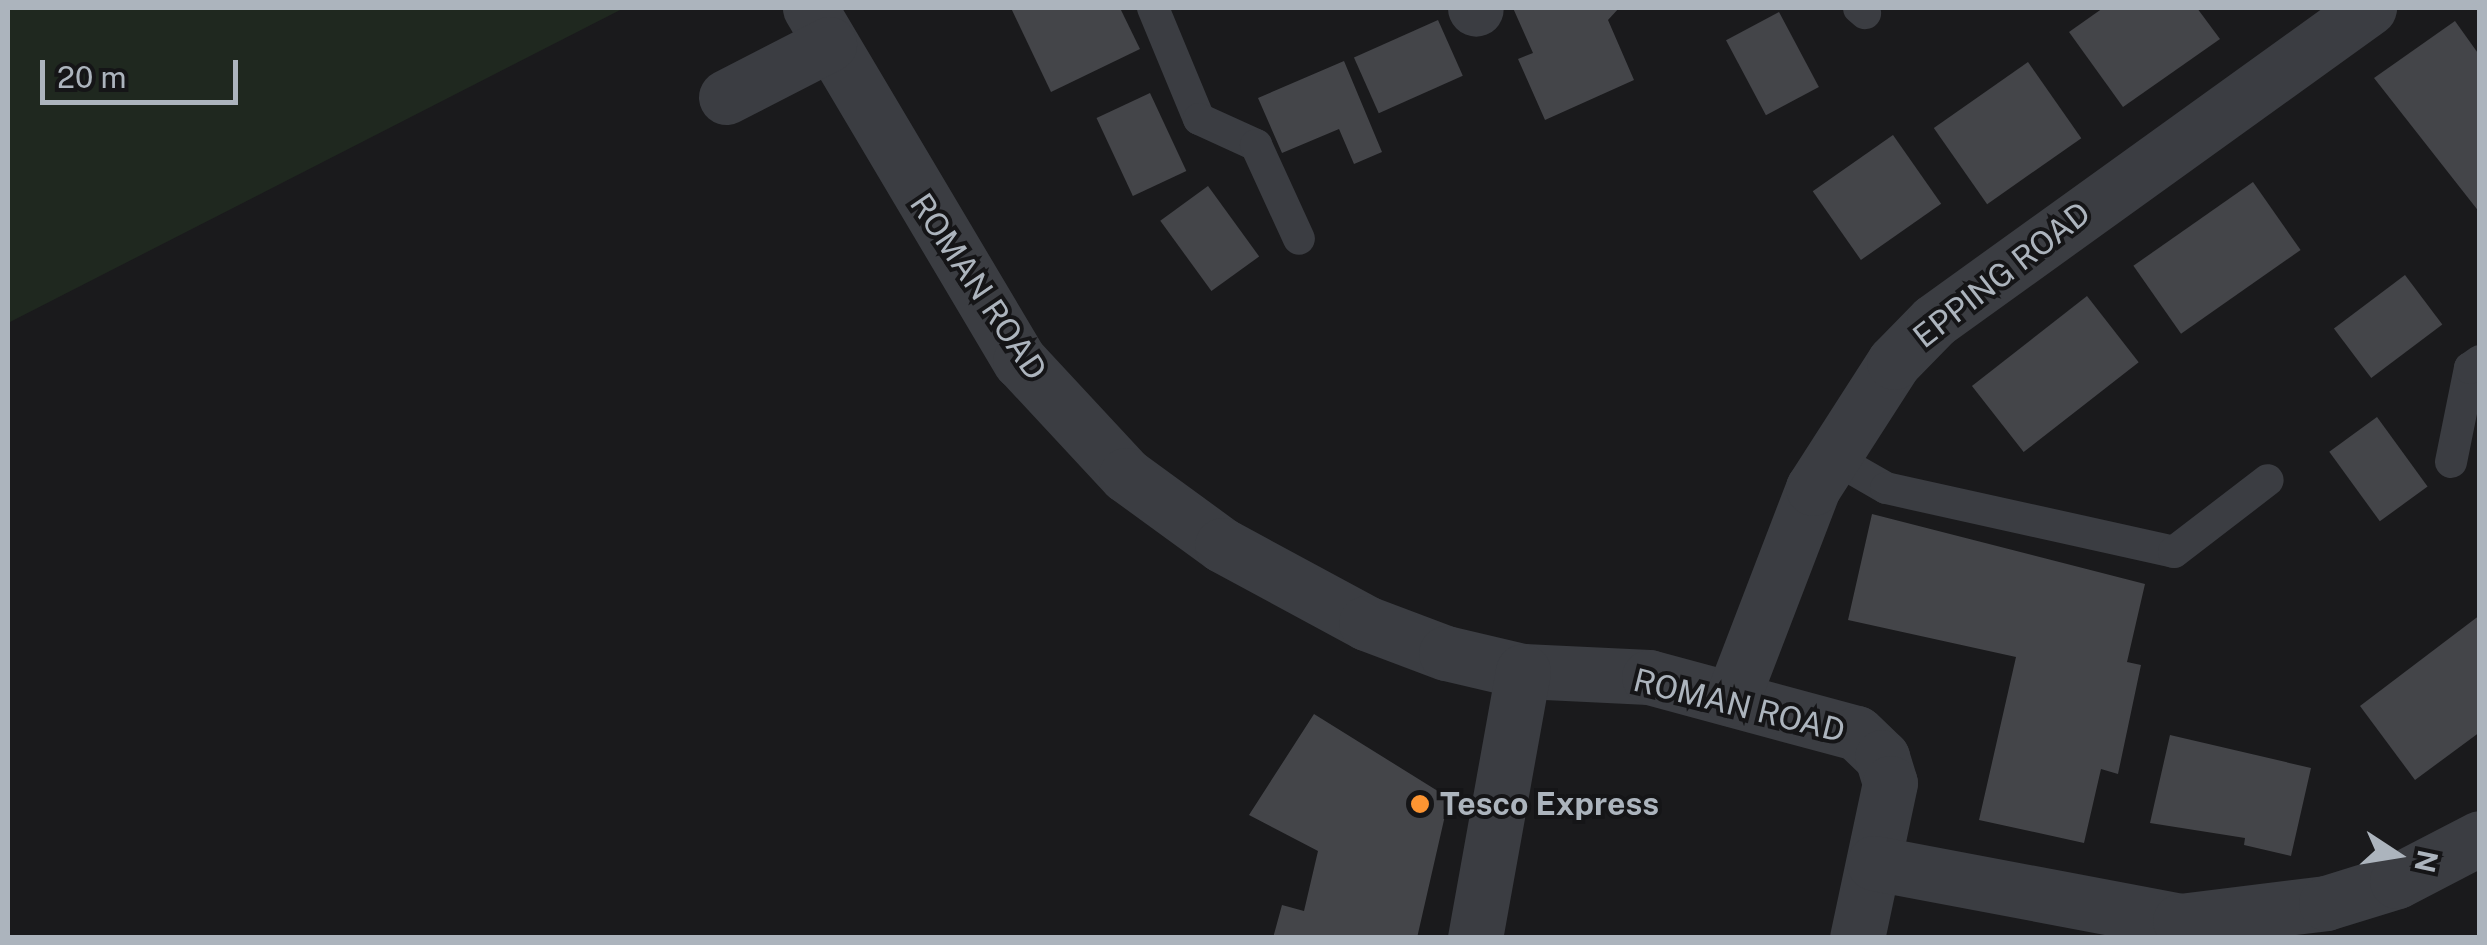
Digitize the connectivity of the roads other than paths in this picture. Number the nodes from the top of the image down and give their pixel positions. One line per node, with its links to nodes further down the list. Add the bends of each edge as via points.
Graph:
1 (1153, 8): 5 (lane, via 1199,119 1256,146)
2 (2369, 8): 7 (street, EPPING ROAD, via 1934,321 1894,362)
3 (819, 26): 4 (street); 10 (street, ROMAN ROAD, via 1020,361 1126,475 1222,545 1366,623)
4 (726, 97)
5 (1300, 239)
6 (2480, 361): 8 (lane)
7 (1832, 456): 9 (lane, via 1886,488 2174,552); 11 (street, EPPING ROAD, via 1774,572)
8 (2452, 462)
9 (2268, 480)
10 (1522, 670): 11 (street, ROMAN ROAD, via 1648,677); 15 (street)
11 (1732, 698): 13 (street, ROMAN ROAD, via 1857,733 1882,756 1890,783)
12 (2480, 838): 14 (street)
13 (1874, 863): 14 (street, via 2114,915); 16 (street, ROMAN ROAD)
14 (2297, 924)
15 (1475, 938)
16 (1857, 938)

